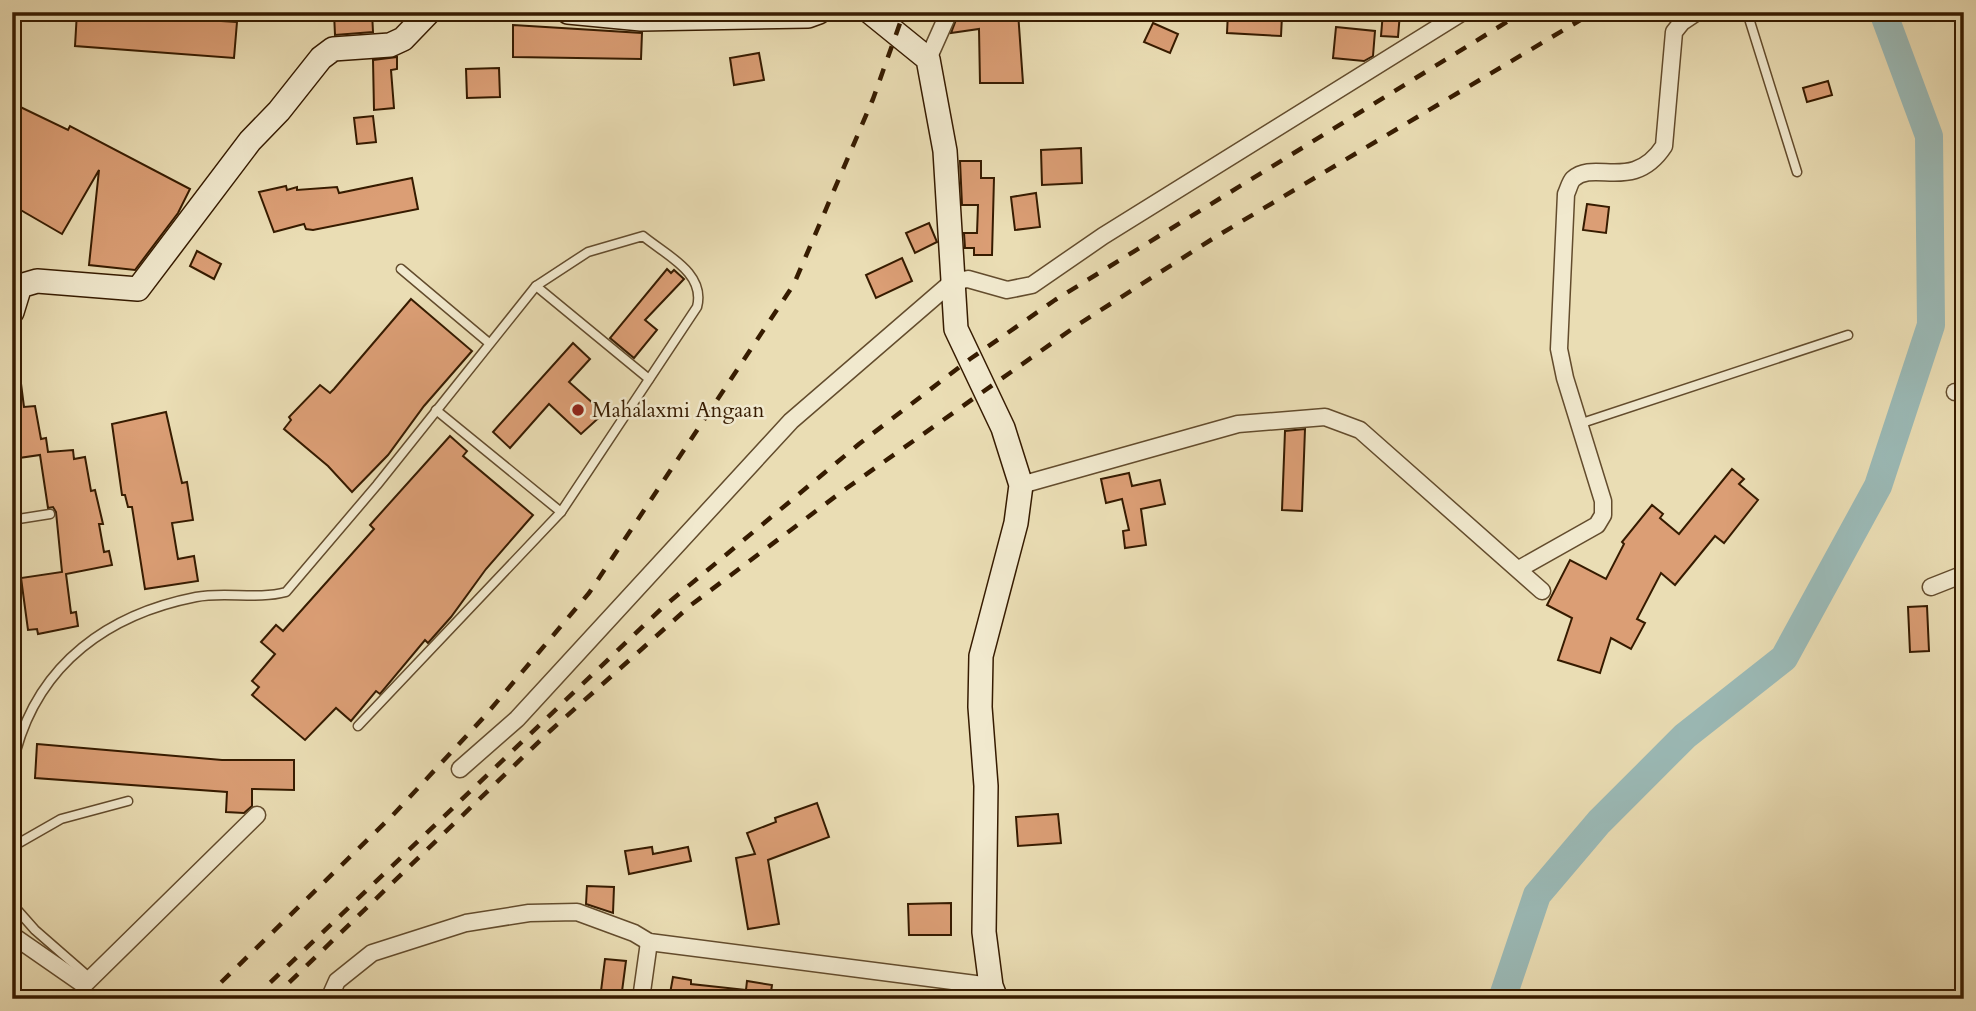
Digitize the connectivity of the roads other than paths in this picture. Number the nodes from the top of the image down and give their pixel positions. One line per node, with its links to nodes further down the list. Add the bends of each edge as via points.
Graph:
1 (429, 12): 14 (street, via 403,39 390,45 333,49 321,58 250,141 138,289 37,281 20,286)
2 (568, 12): 3 (street, via 682,20)
3 (819, 12)
4 (870, 12): 9 (street)
5 (949, 12): 9 (street)
6 (1463, 12): 12 (street, via 1032,285 1007,290 968,279)
7 (1697, 12): 19 (street, via 1674,32 1664,146 1656,158 1636,171 1582,174 1572,180 1566,194 1559,349)
8 (1747, 12): 10 (lane)
9 (928, 59): 12 (street, via 945,150)
10 (1797, 172)
11 (401, 269): 16 (lane)
12 (952, 282): 20 (street, via 956,329 1003,428); 29 (street, via 791,421 517,719)
13 (536, 286): 16 (lane); 17 (lane); 17 (lane, via 588,252 635,236 643,236 694,278 700,296 696,307)
14 (12, 312)
15 (1848, 335): 19 (lane)
16 (489, 343): 18 (lane)
17 (649, 380): 21 (lane)
18 (436, 410): 21 (lane); 30 (lane, via 286,592 198,596 133,614 73,653 35,703 16,753)
19 (1579, 424): 24 (street, via 1603,501 1603,515 1597,525)
20 (1021, 485): 24 (street, via 1238,424 1325,416 1360,430); 38 (street, via 1016,523 981,656 986,786 984,932)
21 (561, 512): 28 (lane)
22 (50, 514): 23 (lane)
23 (12, 520)
24 (1519, 569): 27 (street)
25 (1964, 574): 26 (street)
26 (1931, 587)
27 (1542, 591)
28 (358, 726)
29 (460, 769)
30 (12, 794)
31 (128, 801): 33 (lane, via 61,819)
32 (257, 815): 37 (street)
33 (12, 847)
34 (12, 904): 37 (lane)
35 (12, 935): 37 (street, via 84,985)
36 (649, 943): 38 (street); 39 (street, via 577,912 529,913 466,923 372,953 337,981); 40 (street)
37 (90, 978)
38 (993, 992)
39 (329, 999)
40 (641, 999)

